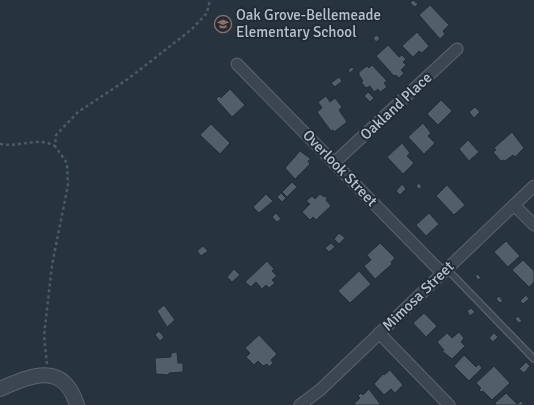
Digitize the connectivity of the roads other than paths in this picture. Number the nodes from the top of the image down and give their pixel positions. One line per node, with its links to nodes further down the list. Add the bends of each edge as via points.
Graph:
1 (457, 49): 3 (street, Oakland Place)
2 (237, 64): 3 (street, Overlook Street)
3 (335, 162): 7 (street, Overlook Street)
4 (534, 186): 5 (street, Mimosa Street)
5 (514, 205): 6 (street); 7 (street, Mimosa Street)
6 (534, 225)
7 (444, 271): 8 (street, Mimosa Street); 9 (lane)
8 (379, 334): 12 (street, Mimosa Street, via 320,390); 13 (street)
9 (534, 359)
10 (0, 389): 11 (street, via 23,378 49,374 65,383)
11 (77, 405)
12 (300, 405)
13 (449, 405)

